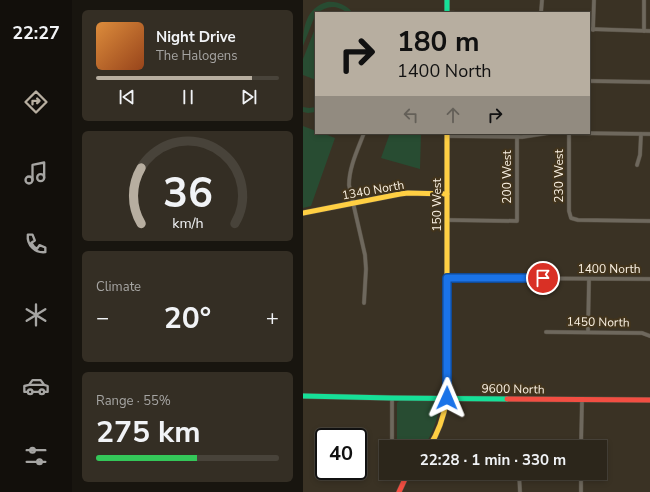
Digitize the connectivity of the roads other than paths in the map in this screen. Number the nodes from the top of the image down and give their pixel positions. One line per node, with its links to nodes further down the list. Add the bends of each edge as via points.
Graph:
1 (447, 0): 5 (street)
2 (542, 0): 6 (street)
3 (594, 0): 7 (street)
4 (644, 0): 8 (street)
5 (447, 12)
6 (541, 12)
7 (591, 29): 8 (street)
8 (644, 30): 9 (street)
9 (650, 31)
10 (590, 81): 11 (street)
11 (650, 82)
12 (590, 133): 16 (street)
13 (364, 134): 22 (street, via 349,178)
14 (543, 134): 19 (street, via 522,138)
15 (571, 134): 25 (street, 230 West, via 571,218)
16 (641, 134): 17 (street); 20 (street)
17 (650, 134)
18 (447, 135): 19 (street); 21 (street, 150 West)
19 (517, 135): 24 (street, 200 West, via 517,221)
20 (637, 165)
21 (447, 194): 22 (street, 1340 North, via 408,193); 24 (street, 150 West)
22 (353, 203): 23 (street, 1340 North); 29 (street, via 365,256)
23 (303, 213)
24 (447, 220): 26 (street, 150 West)
25 (650, 222)
26 (447, 278): 27 (street, 1400 North); 35 (street, 150 West)
27 (589, 279): 28 (street, 1400 North); 31 (street)
28 (650, 279)
29 (364, 303)
30 (546, 332): 31 (street, 1450 North)
31 (588, 332): 32 (street, 1450 North, via 642,333)
32 (650, 336)
33 (303, 396): 34 (street, 9600 North)
34 (392, 398): 35 (street, 9600 North); 38 (street)
35 (447, 398): 36 (street, 9600 North); 39 (street, 150 West, via 440,428)
36 (582, 400): 37 (street, 9600 North); 40 (street)
37 (650, 400)
38 (392, 440)
39 (433, 440)
40 (581, 440)
41 (405, 480): 44 (street)
42 (519, 480): 45 (street)
43 (581, 480): 46 (street)
44 (399, 492)
45 (519, 492)
46 (581, 492)

